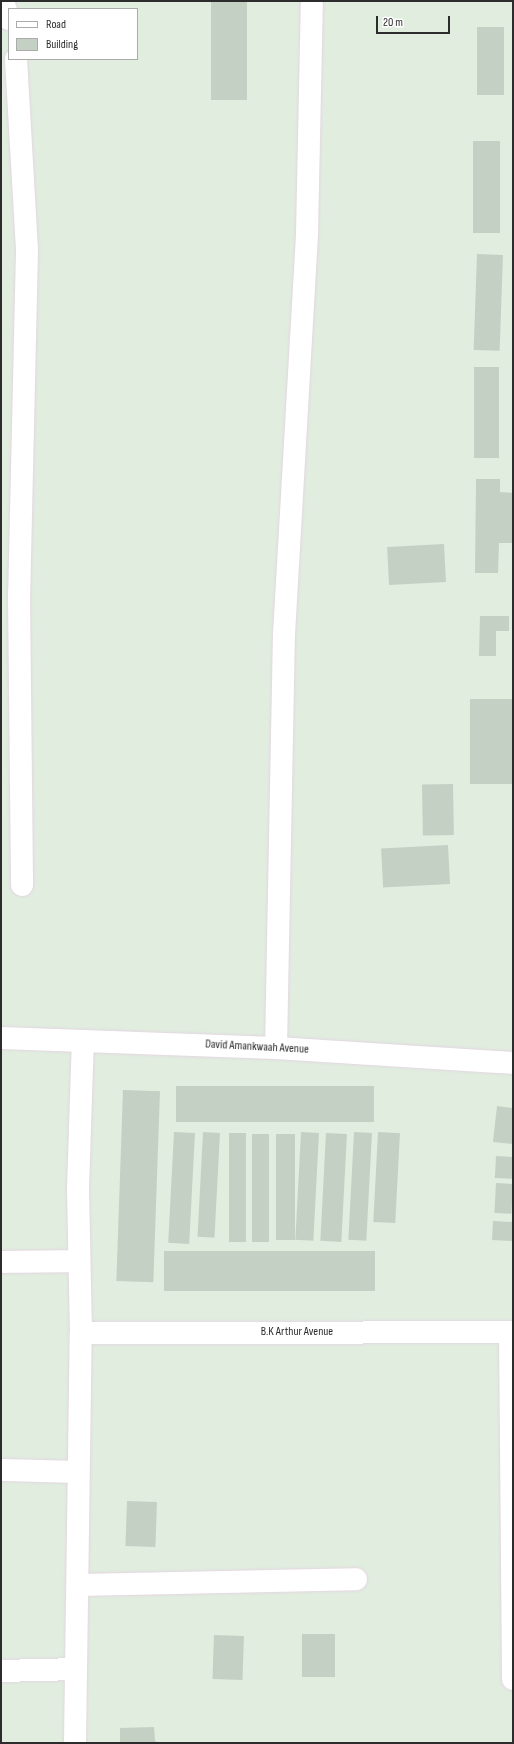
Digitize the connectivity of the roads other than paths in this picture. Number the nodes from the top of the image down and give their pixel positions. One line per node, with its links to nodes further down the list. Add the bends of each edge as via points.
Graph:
1 (3, 1): 3 (street)
2 (312, 1): 9 (street, via 307,234 284,634)
3 (8, 16)
4 (16, 60): 5 (street, via 27,250)
5 (10, 593): 6 (street)
6 (22, 885)
7 (1, 1038): 8 (street, David Amankwaah Avenue)
8 (84, 1041): 9 (street, David Amankwaah Avenue); 11 (street)
9 (276, 1048): 10 (street, David Amankwaah Avenue)
10 (513, 1063)
11 (78, 1261): 12 (street); 14 (street)
12 (1, 1262)
13 (512, 1332): 14 (street, B.K Arthur Avenue); 21 (street)
14 (81, 1333): 16 (street)
15 (1, 1470): 16 (street)
16 (78, 1472): 18 (street)
17 (356, 1579): 18 (street)
18 (78, 1585): 19 (street)
19 (75, 1669): 20 (street); 22 (street)
20 (1, 1670)
21 (513, 1680)
22 (75, 1743)

